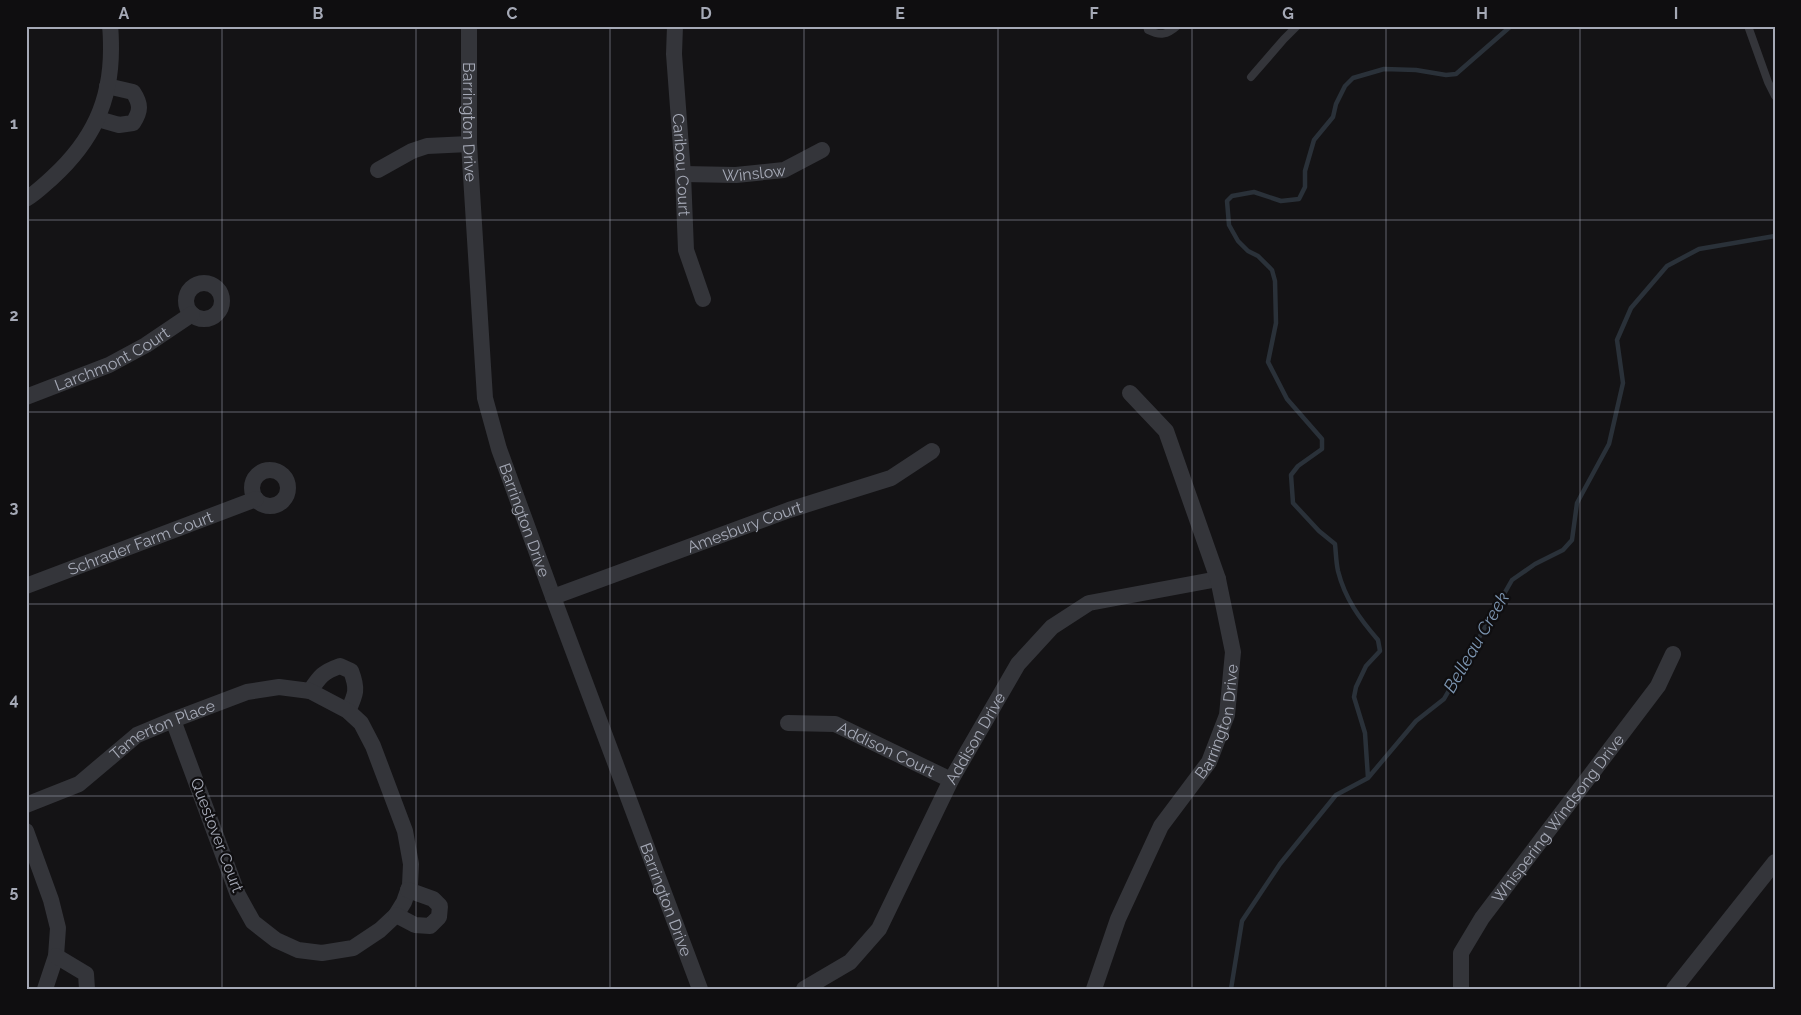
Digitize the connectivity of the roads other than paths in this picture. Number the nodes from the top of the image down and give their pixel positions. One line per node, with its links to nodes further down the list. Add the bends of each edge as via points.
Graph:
1 (110, 26): 9 (street, via 111,58)
2 (469, 26): 12 (street, Barrington Drive)
3 (675, 26): 15 (street, Caribou Court, via 674,54)
4 (1147, 26): 5 (lane, via 1158,35 1168,34)
5 (1177, 26)
6 (1297, 26): 8 (lane)
7 (1748, 26): 10 (lane)
8 (1251, 77)
9 (107, 86): 11 (street); 11 (street, via 133,92 140,102 140,113 133,122 120,125)
10 (1775, 96)
11 (98, 119): 16 (street, via 86,141 62,168)
12 (468, 144): 14 (street, via 427,146); 25 (street, Barrington Drive, via 485,398 499,449)
13 (822, 150): 15 (street, Winslow, via 784,170 736,175)
14 (378, 170)
15 (683, 174): 17 (street, Caribou Court, via 686,250)
16 (26, 199)
17 (703, 299)
18 (192, 314): 20 (street, Larchmont Court, via 109,365)
19 (1130, 392): 23 (street, Barrington Drive, via 1166,431)
20 (26, 397)
21 (932, 451): 25 (street, Amesbury Court, via 891,478 789,510)
22 (256, 499): 24 (street, Schrader Farm Court)
23 (1218, 579): 31 (street, Addison Drive, via 1089,603 1052,627 1018,664); 43 (street, Barrington Drive, via 1233,652 1227,714 1209,762 1161,826 1118,920)
24 (26, 586)
25 (553, 597): 41 (street, Barrington Drive)
26 (1673, 654): 44 (street, Whispering Windsong Drive, via 1658,686 1482,918 1461,952)
27 (310, 691): 28 (street, Tamerton Place); 28 (street, via 328,670 340,666 351,671 357,684); 29 (street, Tamerton Place, via 279,687 247,692)
28 (348, 711): 35 (street, Tamerton Place, via 361,723 373,746 405,831 412,864)
29 (173, 720): 32 (street, Tamerton Place, via 137,735 79,784); 37 (street, Questover Court, via 238,895 253,922)
30 (788, 723): 31 (street, Addison Court, via 835,724)
31 (951, 780): 42 (street, Addison Drive, via 879,929 850,962)
32 (26, 805)
33 (26, 831): 38 (street, via 58,928)
34 (1775, 862): 45 (street)
35 (408, 890): 36 (street, Tamerton Place); 36 (street, via 433,899 440,906 439,917 430,926 415,924)
36 (396, 915): 37 (street, Tamerton Place, via 354,948 322,953 298,950)
37 (276, 940)
38 (56, 956): 39 (street); 40 (street, via 86,974)
39 (45, 989)
40 (87, 989)
41 (700, 989)
42 (804, 989)
43 (1094, 989)
44 (1461, 989)
45 (1674, 989)

